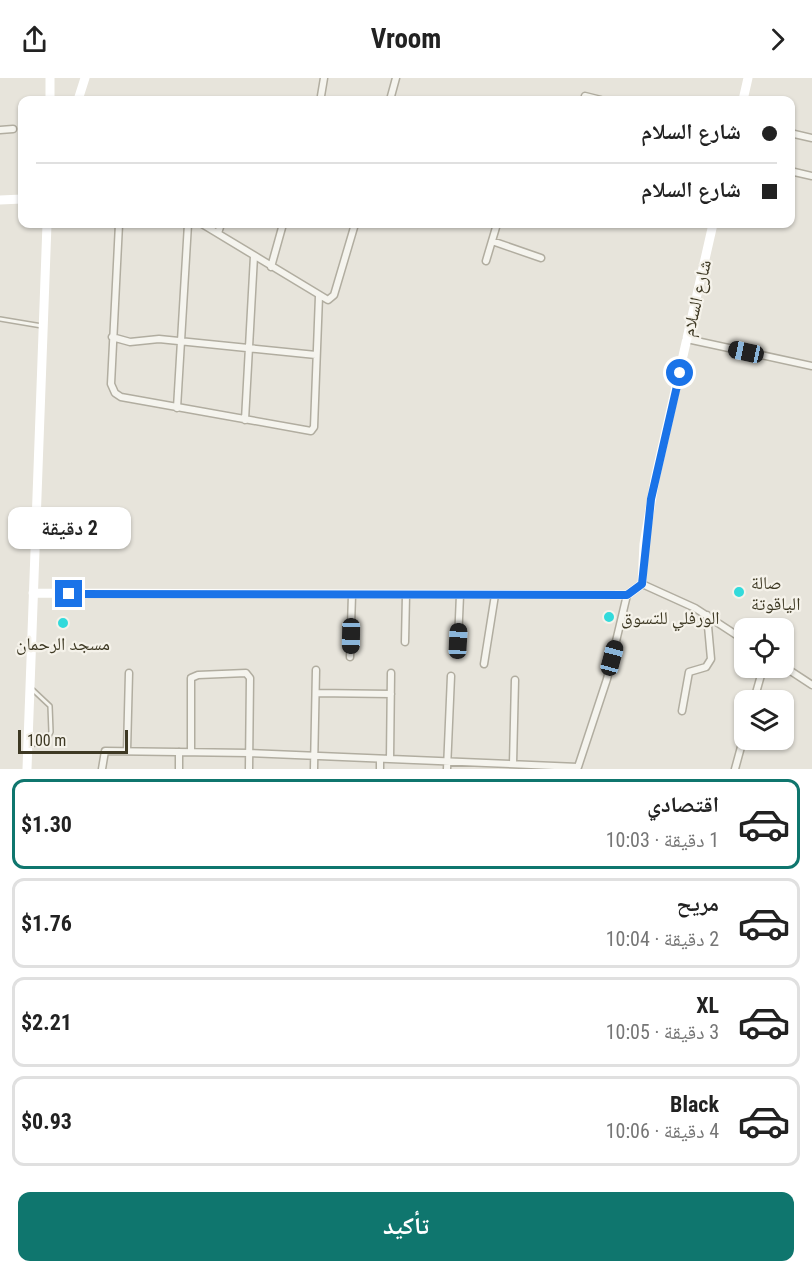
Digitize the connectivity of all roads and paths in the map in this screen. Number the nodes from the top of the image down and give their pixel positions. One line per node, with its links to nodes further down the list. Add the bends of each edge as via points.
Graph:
1 (51, 78): 6 (main road)
2 (85, 78): 7 (main road)
3 (324, 78): 8 (street)
4 (396, 78): 9 (street)
5 (748, 78): 10 (main road)
6 (50, 96)
7 (79, 96)
8 (321, 96)
9 (391, 96)
10 (744, 96)
11 (0, 129): 12 (street)
12 (13, 129)
13 (795, 134): 14 (street)
14 (812, 138)
15 (795, 172): 16 (street)
16 (812, 176)
17 (18, 199): 18 (main road)
18 (0, 200)
19 (47, 228): 36 (main road)
20 (119, 228): 37 (street)
21 (188, 228): 39 (street)
22 (209, 228): 28 (street)
23 (220, 228): 28 (street)
24 (283, 228): 33 (street)
25 (354, 228): 34 (street, via 334,295 328,300)
26 (496, 228): 29 (street)
27 (712, 228): 38 (main road, شارع السلام)
28 (218, 233): 30 (street)
29 (492, 241): 31 (street); 32 (street)
30 (254, 256): 33 (street); 40 (street)
31 (541, 258)
32 (486, 261)
33 (272, 267): 34 (street)
34 (319, 296): 41 (street)
35 (0, 319): 36 (lane)
36 (43, 327): 46 (main road)
37 (112, 337): 39 (street, via 135,343 154,339); 43 (street, via 111,384 115,393)
38 (687, 339): 42 (street); 45 (main road, شارع السلام, via 653,489)
39 (181, 341): 40 (street); 43 (street)
40 (249, 348): 41 (street); 44 (street)
41 (316, 356): 44 (street, via 312,430)
42 (812, 366)
43 (177, 408): 44 (street)
44 (245, 420)
45 (642, 584): 51 (main road); 52 (street)
46 (33, 593): 47 (main road); 65 (main road)
47 (352, 595): 48 (main road); 56 (street)
48 (406, 595): 49 (main road); 55 (street)
49 (460, 595): 50 (main road); 54 (street)
50 (495, 595): 51 (main road); 57 (street)
51 (627, 595): 80 (street, via 580,766)
52 (707, 615): 53 (street); 68 (street, via 711,659 706,667 689,672)
53 (734, 633)
54 (458, 641)
55 (405, 642)
56 (350, 657)
57 (484, 664)
58 (316, 670): 66 (street)
59 (129, 673): 71 (street)
60 (391, 673): 67 (street)
61 (794, 673): 64 (street)
62 (451, 676): 79 (street)
63 (515, 680): 78 (street)
64 (812, 685)
65 (30, 688): 69 (main road); 69 (lane, via 50,706 51,732 48,738)
66 (316, 693): 67 (street); 75 (street)
67 (391, 694): 77 (street)
68 (682, 711)
69 (28, 746): 81 (main road)
70 (740, 750): 87 (street)
71 (127, 751): 72 (street); 82 (street, via 104,751)
72 (180, 752): 73 (street); 83 (street)
73 (191, 752): 74 (street); 74 (street, via 191,678 246,673 250,678)
74 (249, 753): 75 (street); 84 (street)
75 (315, 756): 76 (street); 85 (street)
76 (380, 759): 77 (street); 86 (street)
77 (390, 759): 79 (street)
78 (513, 764): 79 (street); 80 (street)
79 (448, 765)
80 (535, 767)
81 (27, 769)
82 (102, 769)
83 (179, 769)
84 (249, 769)
85 (314, 769)
86 (380, 769)
87 (735, 769)

